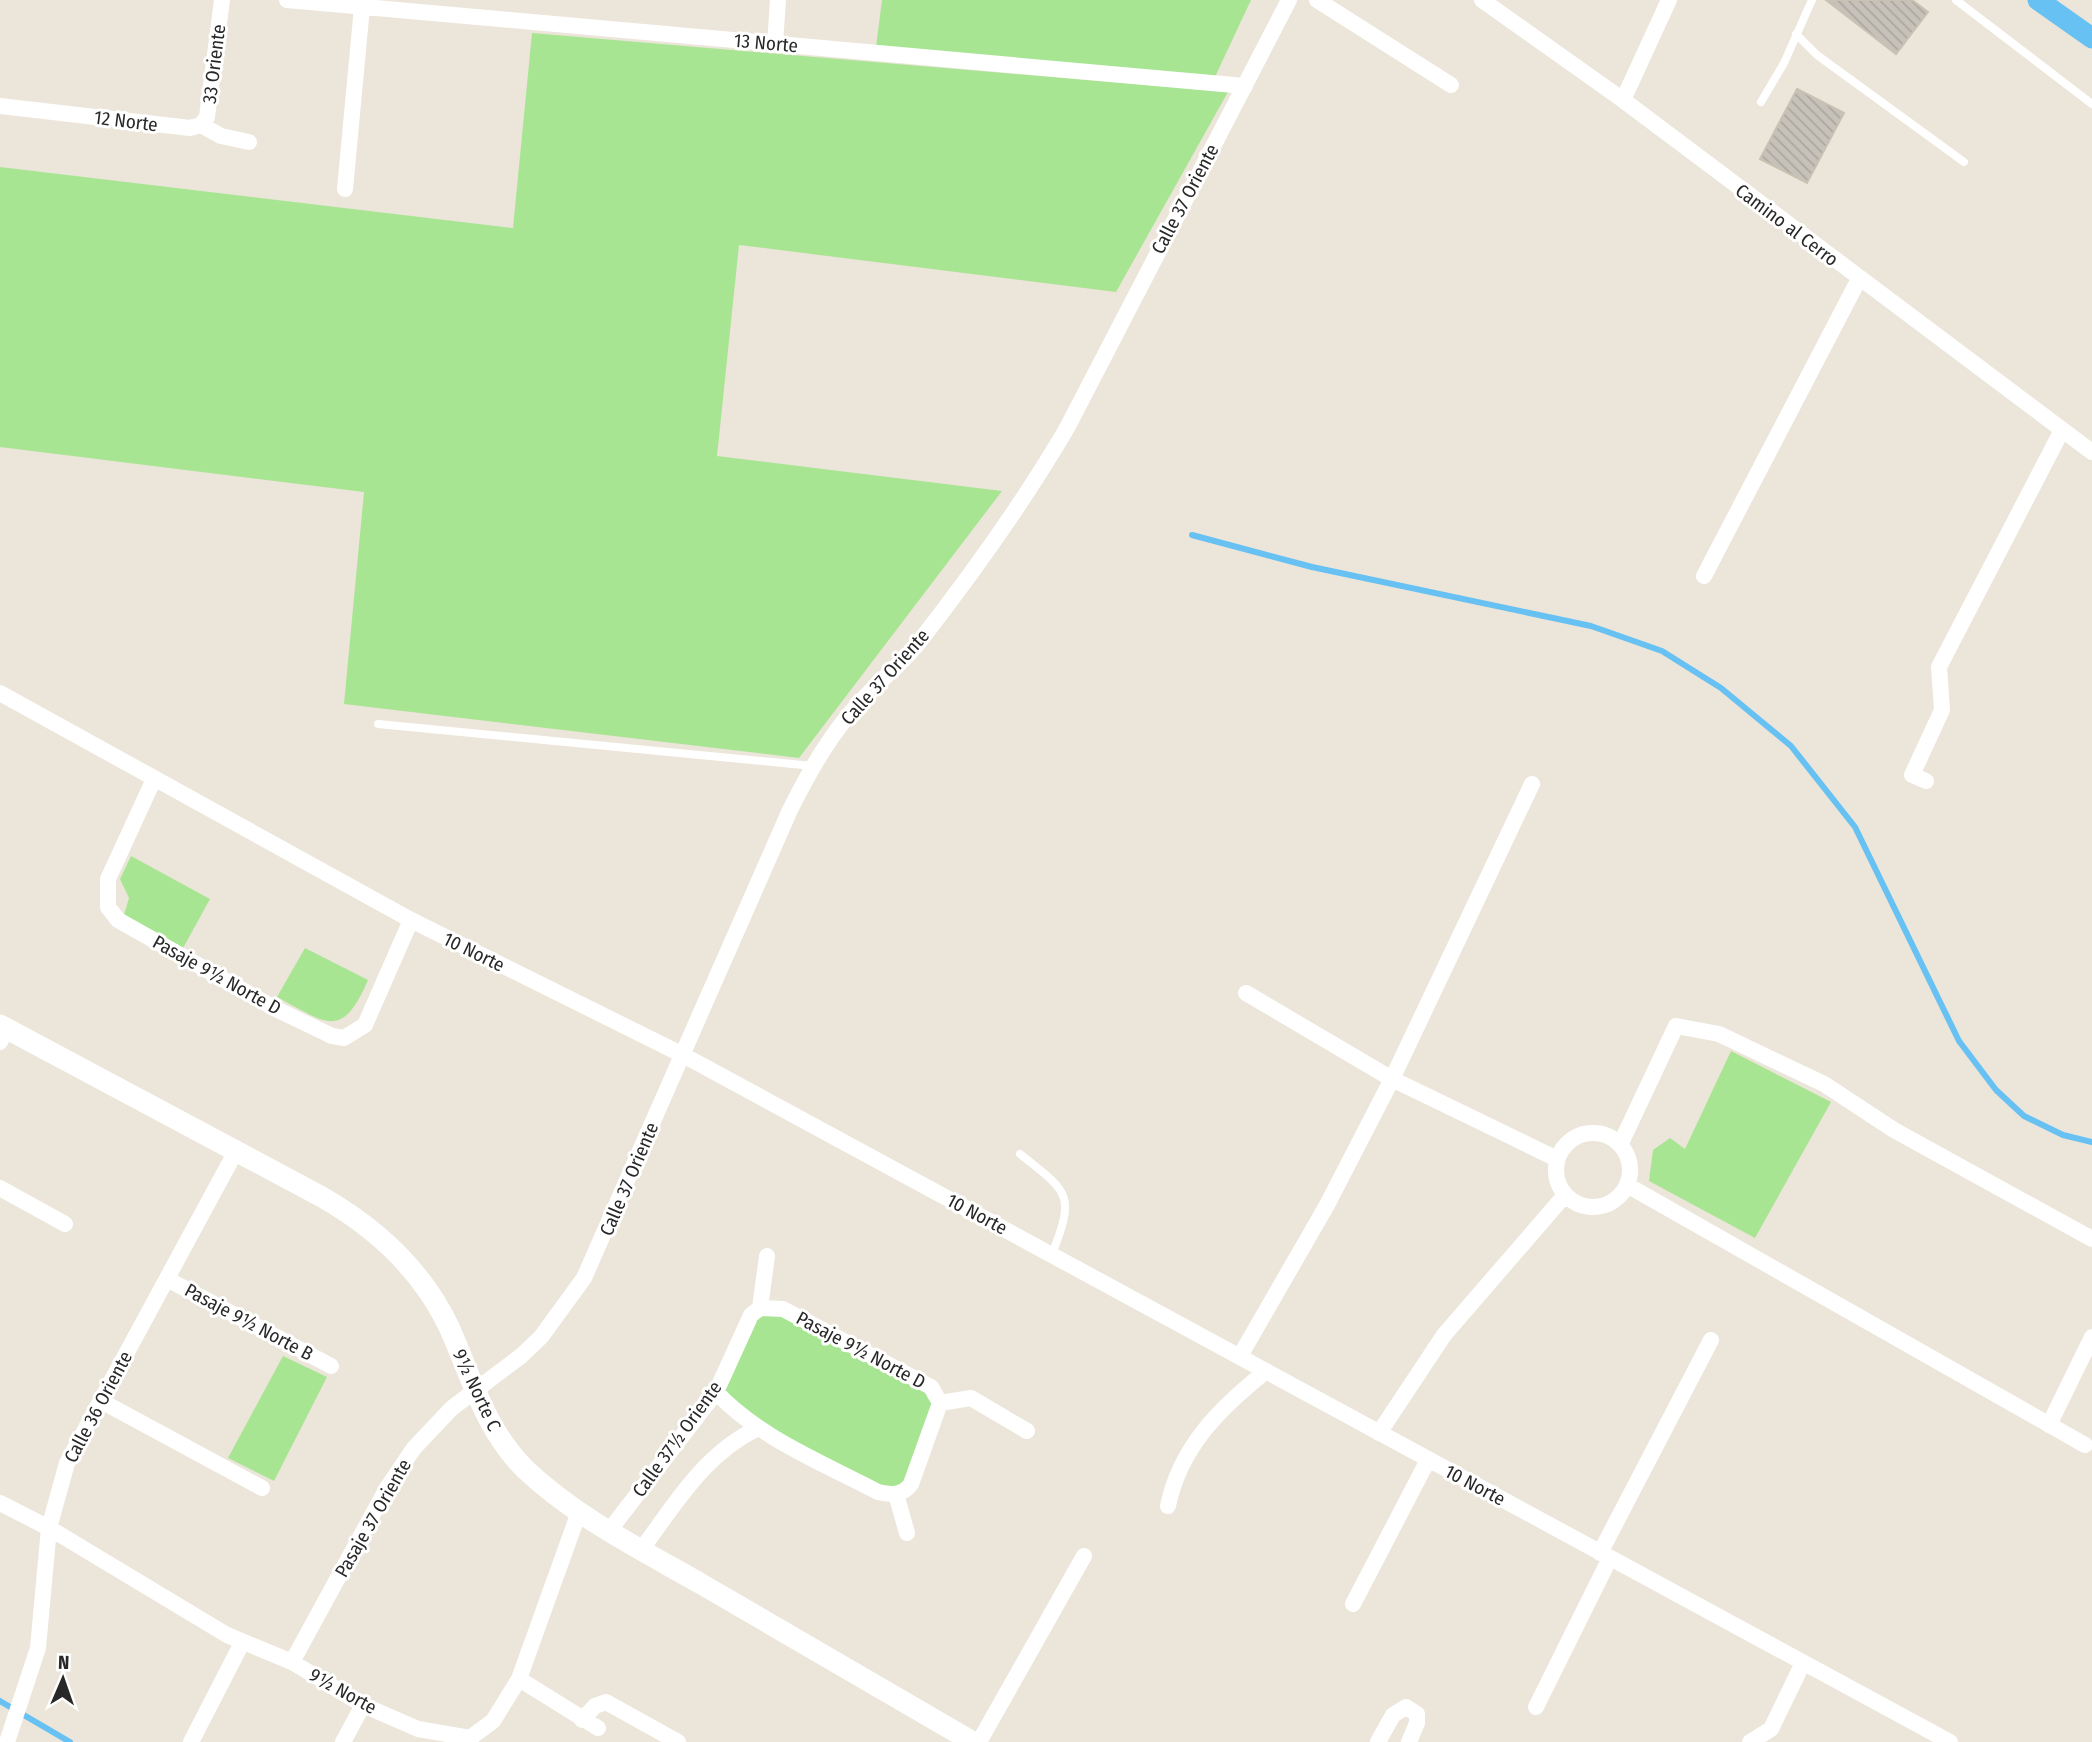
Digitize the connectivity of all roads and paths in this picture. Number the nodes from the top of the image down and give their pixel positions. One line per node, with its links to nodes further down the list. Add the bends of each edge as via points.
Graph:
1 (222, 0): 19 (street, 33 Oriente, via 207,117)
2 (287, 0): 10 (street, 13 Norte)
3 (778, 0): 12 (street)
4 (1289, 0): 14 (street, Calle 37 Oriente)
5 (1317, 0): 13 (street)
6 (1482, 0): 15 (street, Camino al Cerro)
7 (1668, 0): 15 (street)
8 (1812, 0): 11 (lane)
9 (1956, 0): 17 (lane)
10 (362, 7): 12 (street, 13 Norte); 22 (street)
11 (1796, 34): 16 (lane); 21 (lane, via 1817,55)
12 (775, 44): 14 (street, 13 Norte)
13 (1451, 85)
14 (1245, 86): 29 (street, Calle 37 Oriente, via 1029,493 918,644 864,698)
15 (1623, 100): 23 (street, Camino al Cerro)
16 (1761, 102)
17 (2092, 104)
18 (0, 106): 19 (street, 12 Norte, via 190,128)
19 (201, 125): 20 (street, 12 Norte, via 221,136)
20 (249, 142)
21 (1964, 162)
22 (345, 189)
23 (1859, 279): 24 (street, Camino al Cerro); 26 (street)
24 (2062, 430): 25 (street, Camino al Cerro); 31 (street, via 1939,667 1942,710 1912,775)
25 (2092, 452)
26 (1704, 576)
27 (0, 693): 30 (street, 10 Norte)
28 (377, 724): 29 (lane)
29 (813, 766): 36 (street, Calle 37 Oriente)
30 (154, 779): 33 (street, 10 Norte); 33 (street, Pasaje 9½ Norte D, via 108,878 108,907 118,920 276,1009 332,1036 344,1038 365,1025)
31 (1926, 781)
32 (1532, 784): 37 (street)
33 (411, 920): 36 (street, 10 Norte)
34 (1246, 993): 37 (street)
35 (2, 1032): 39 (street, 9½ Norte C)
36 (683, 1055): 47 (street, 10 Norte); 56 (street, Calle 37 Oriente, via 596,1257 572,1299 521,1356)
37 (1392, 1079): 41 (street); 53 (street, via 1327,1205)
38 (1620, 1145): 41 (street, via 1598,1133 1585,1134 1563,1148); 42 (street, via 1630,1164); 46 (street, via 1676,1026 1719,1034 1824,1084 1895,1130)
39 (236, 1151): 49 (street, Calle 36 Oriente); 56 (street, 9½ Norte C, via 345,1210 387,1242 436,1303)
40 (1020, 1154): 47 (lane, via 1061,1186 1065,1198 1066,1212)
41 (1557, 1159): 44 (street, via 1557,1182)
42 (1627, 1185): 44 (street, via 1612,1202 1591,1208); 60 (street)
43 (0, 1188): 45 (street)
44 (1565, 1195): 63 (street, via 1444,1335)
45 (65, 1224)
46 (2092, 1238)
47 (1052, 1254): 53 (street, 10 Norte)
48 (767, 1256): 50 (street)
49 (167, 1279): 54 (street, Pasaje 9½ Norte B); 58 (street, Calle 36 Oriente)
50 (760, 1308): 57 (street, Calle 37½ Oriente, via 751,1315); 59 (street, Pasaje 9½ Norte D, via 783,1308 931,1387)
51 (2092, 1336): 60 (street)
52 (1711, 1340): 76 (street)
53 (1240, 1356): 55 (street, 10 Norte)
54 (331, 1366)
55 (1265, 1372): 63 (street, 10 Norte); 69 (street, via 1211,1418 1180,1465)
56 (474, 1389): 70 (street, 9½ Norte C, via 491,1427 513,1456); 79 (street, Pasaje 37 Oriente, via 430,1430 400,1468)
57 (716, 1392): 61 (street); 72 (street, Calle 37½ Oriente)
58 (101, 1401): 66 (street); 71 (street, Calle 36 Oriente, via 67,1463)
59 (940, 1403): 62 (street, Pasaje 9½ Norte D, via 971,1398); 67 (street, via 911,1484)
60 (2049, 1425): 64 (street)
61 (758, 1428): 67 (street, via 878,1492); 74 (street, Calle 37½ Oriente, via 708,1461)
62 (1027, 1431)
63 (1379, 1433): 65 (street, 10 Norte)
64 (2085, 1445)
65 (1428, 1460): 76 (street, 10 Norte); 77 (street)
66 (262, 1488)
67 (897, 1494): 73 (street)
68 (0, 1503): 71 (street, 9½ Norte)
69 (1168, 1506)
70 (579, 1513): 72 (street, 9½ Norte C); 81 (street, 9½ Norte)
71 (49, 1528): 78 (street, 9½ Norte); 87 (street, Calle 36 Oriente, via 38,1648)
72 (609, 1531): 74 (street, 9½ Norte C)
73 (907, 1533)
74 (641, 1550): 91 (street, 9½ Norte C)
75 (1084, 1556): 92 (street)
76 (1605, 1556): 80 (street, 10 Norte); 83 (street)
77 (1353, 1604)
78 (242, 1643): 79 (street, 9½ Norte); 88 (street)
79 (292, 1662): 82 (street, 9½ Norte)
80 (1803, 1663): 95 (street, via 1771,1729); 96 (street, 10 Norte)
81 (519, 1679): 84 (street); 86 (street, 9½ Norte, via 493,1721)
82 (363, 1705): 86 (street, 9½ Norte, via 418,1729); 89 (street)
83 (1536, 1707)
84 (582, 1720): 85 (street); 90 (street, via 606,1702)
85 (598, 1728)
86 (470, 1740)
87 (7, 1742)
88 (191, 1742)
89 (343, 1742)
90 (678, 1742)
91 (973, 1742)
92 (979, 1742)
93 (1378, 1742): 94 (street, via 1393,1715 1406,1706 1417,1714 1418,1723)
94 (1409, 1742)
95 (1750, 1742)
96 (1950, 1742)

